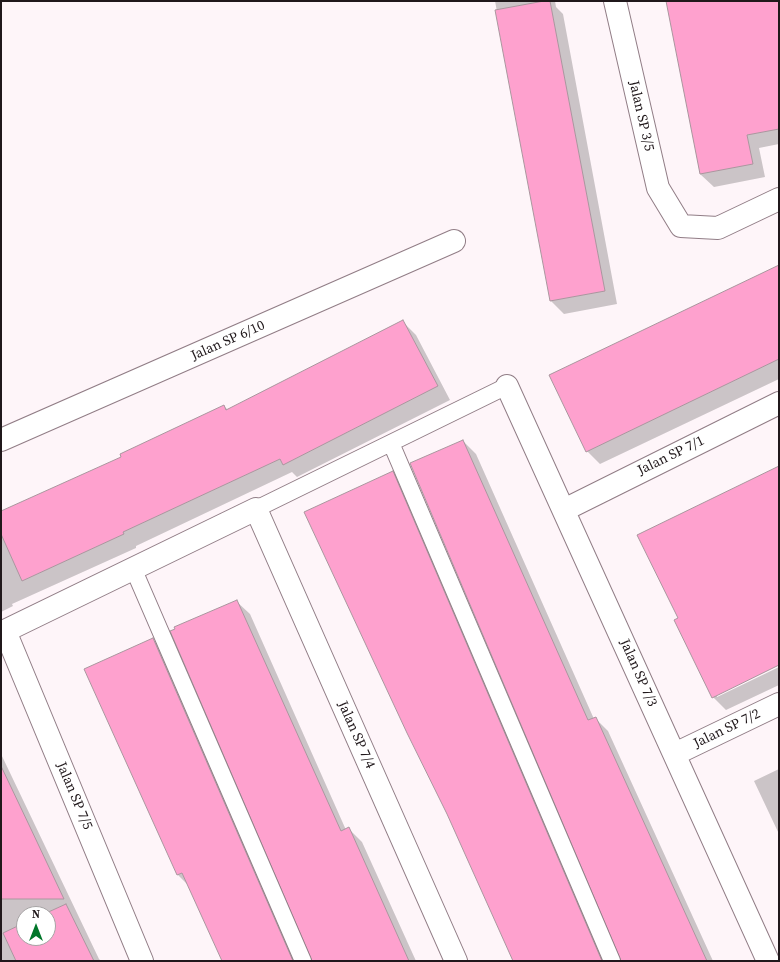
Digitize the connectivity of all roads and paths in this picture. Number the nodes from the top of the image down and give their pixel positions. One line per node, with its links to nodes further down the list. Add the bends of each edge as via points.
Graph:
1 (615, 1): 2 (street, Jalan SP 3/5, via 658,188 681,226 718,228)
2 (779, 199)
3 (454, 241): 6 (street, Jalan SP 6/10)
4 (507, 386): 7 (lane); 9 (street, Jalan SP 7/3)
5 (779, 403): 9 (street, Jalan SP 7/1)
6 (1, 440)
7 (391, 443): 8 (lane); 17 (lane)
8 (256, 508): 10 (street); 16 (street, Jalan SP 7/4)
9 (564, 510): 13 (street, Jalan SP 7/3)
10 (133, 568): 11 (street); 15 (lane)
11 (3, 632): 14 (street, Jalan SP 7/5)
12 (779, 704): 13 (street, Jalan SP 7/2)
13 (675, 754): 18 (street, Jalan SP 7/3)
14 (142, 961)
15 (303, 961)
16 (456, 961)
17 (612, 961)
18 (768, 961)

